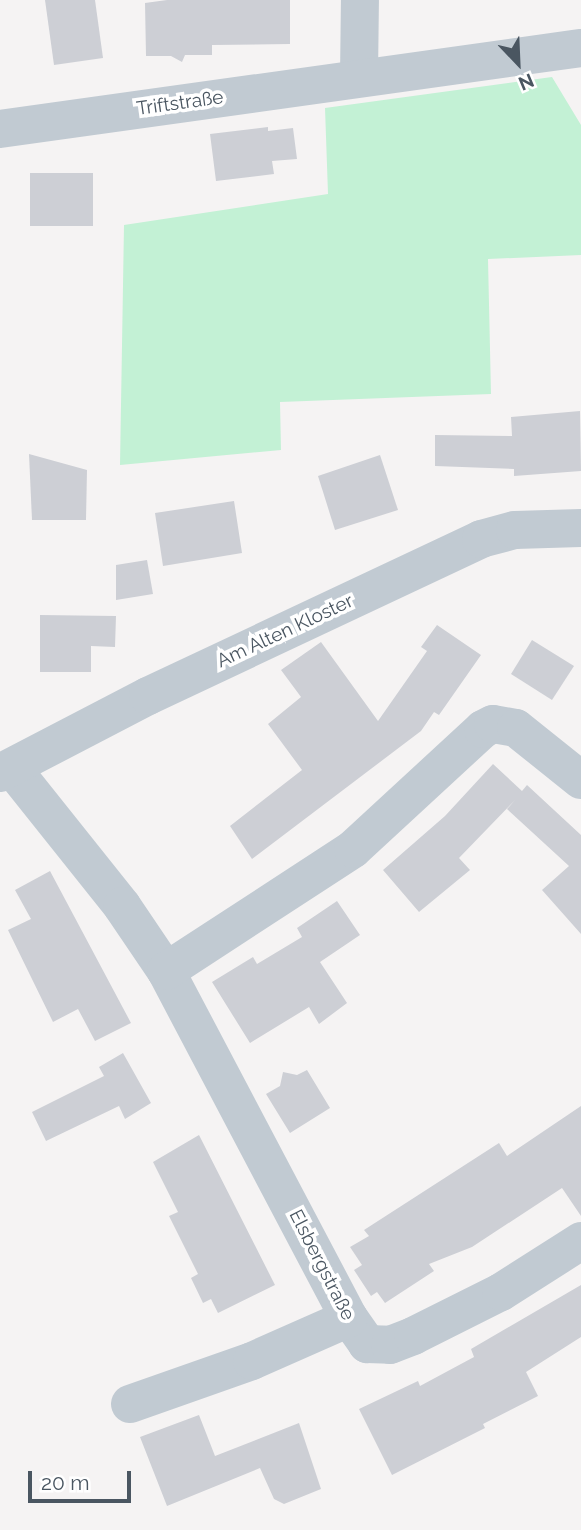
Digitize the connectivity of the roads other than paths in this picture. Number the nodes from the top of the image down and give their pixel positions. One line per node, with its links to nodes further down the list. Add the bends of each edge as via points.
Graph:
1 (360, 0): 3 (street)
2 (581, 48): 3 (street, Triftstraße)
3 (359, 77): 4 (street, Triftstraße)
4 (0, 129)
5 (581, 528): 6 (street, Am Alten Kloster, via 515,530 481,539 148,696)
6 (6, 770): 8 (street, Elsbergstraße, via 122,906)
7 (581, 780): 8 (street, via 516,728 493,724 354,849)
8 (166, 971): 10 (street, Elsbergstraße)
9 (581, 1241): 10 (street, Elsbergstraße, via 501,1292 390,1345 366,1344)
10 (349, 1318): 11 (street, via 253,1361)
11 (130, 1404)

